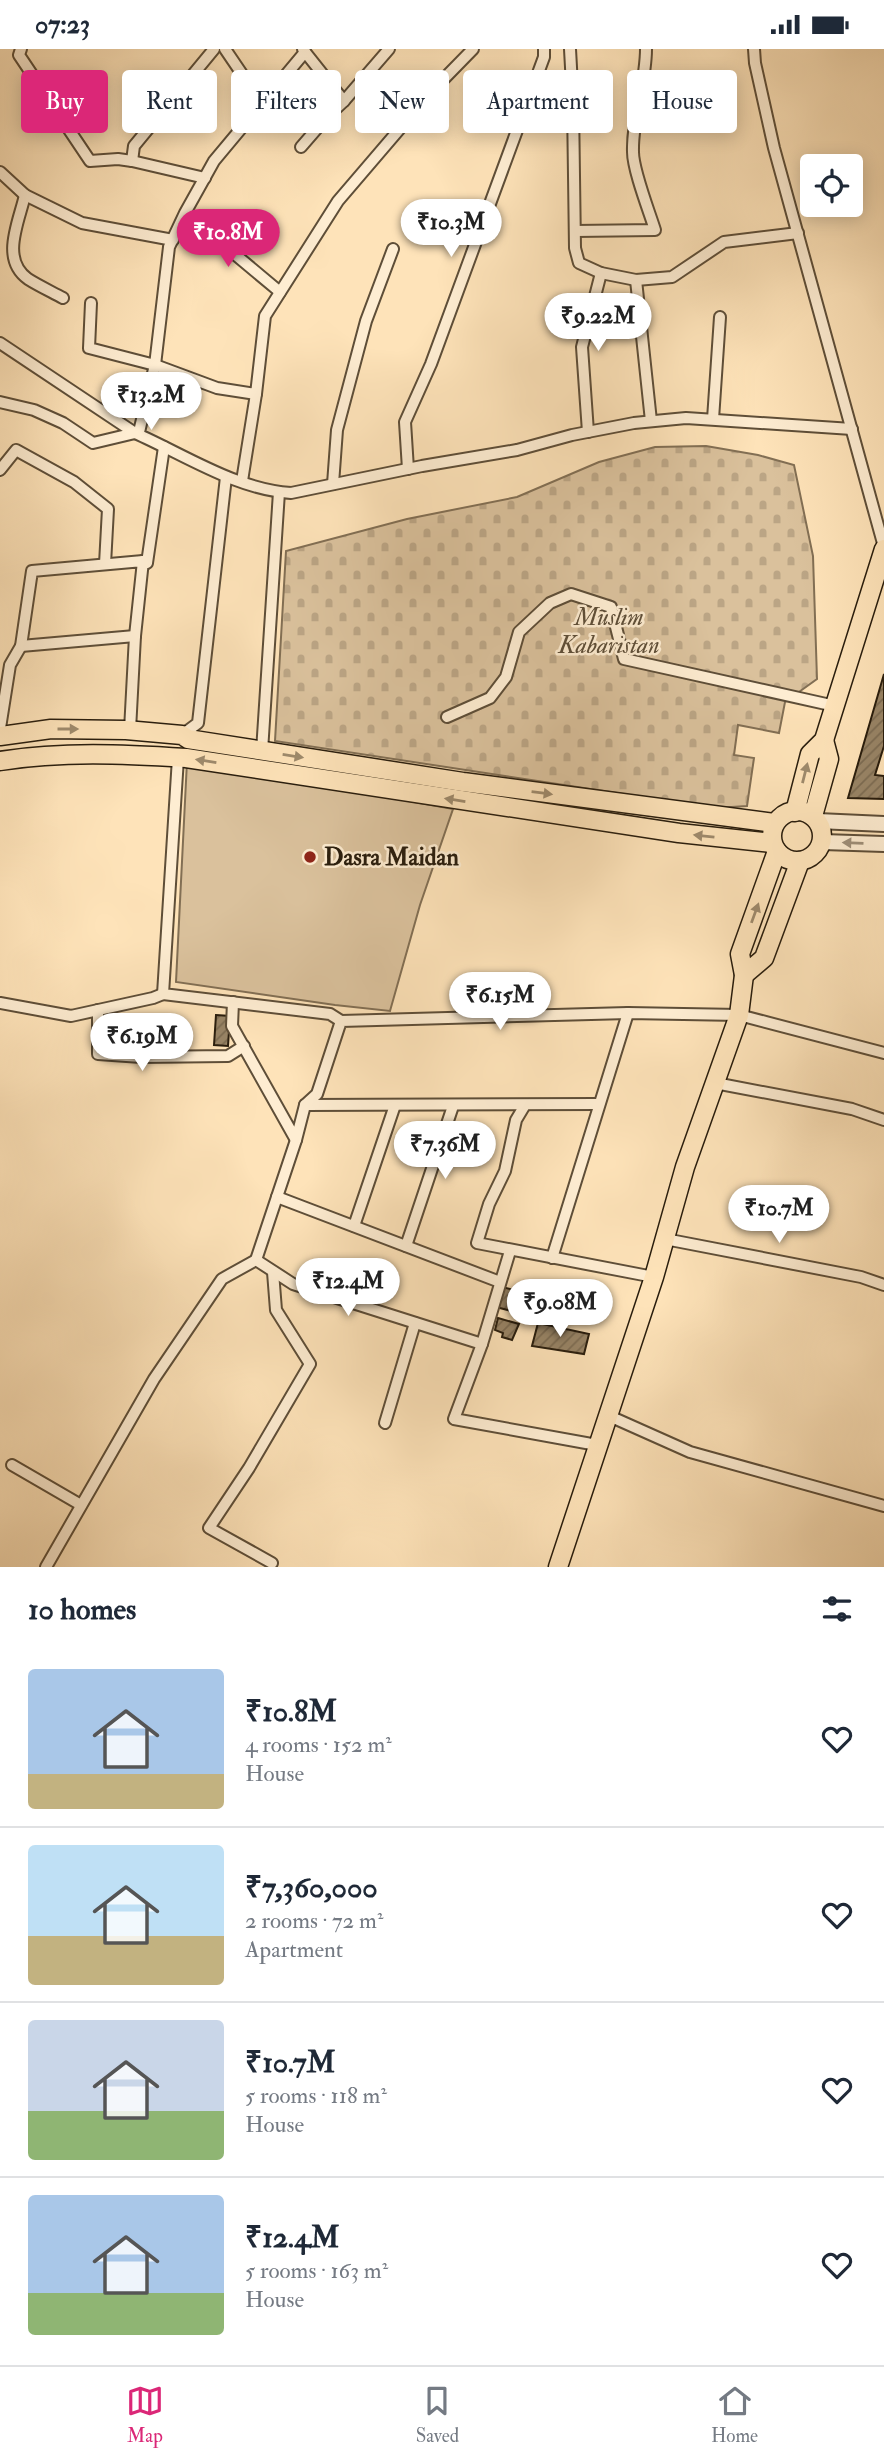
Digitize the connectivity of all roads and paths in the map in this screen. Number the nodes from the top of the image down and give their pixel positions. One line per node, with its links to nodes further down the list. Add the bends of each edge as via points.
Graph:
1 (21, 49): 16 (street, via 19,55 90,161)
2 (214, 49): 16 (street, via 134,146)
3 (225, 49): 11 (street)
4 (389, 49): 13 (street)
5 (473, 49): 27 (street, via 338,201)
6 (544, 49): 41 (street, via 431,364 405,422)
7 (570, 49): 21 (street)
8 (646, 49): 21 (street, via 632,154 655,230)
9 (754, 49): 22 (street, via 774,148)
10 (304, 50): 12 (street); 13 (street)
11 (239, 70)
12 (287, 70)
13 (344, 101): 15 (street)
14 (237, 133): 18 (street)
15 (301, 148)
16 (132, 161): 18 (street)
17 (0, 173): 19 (street)
18 (205, 178): 23 (street)
19 (25, 195): 23 (street, via 82,223); 28 (street, via 12,250 14,262 26,277)
20 (195, 222): 27 (street)
21 (575, 231): 25 (street, via 579,263)
22 (798, 233): 26 (street, via 724,242 672,277); 37 (street)
23 (173, 240): 32 (street)
24 (393, 249): 45 (street, via 366,321 337,430)
25 (601, 273): 26 (street); 38 (street, via 582,347)
26 (636, 280): 36 (street)
27 (280, 292): 33 (street, via 265,316)
28 (63, 298)
29 (91, 303): 32 (street, via 89,348)
30 (720, 317): 35 (street)
31 (0, 343): 39 (street)
32 (155, 365): 33 (street, via 217,389); 39 (street, via 139,432)
33 (256, 394): 44 (street)
34 (0, 402): 39 (street, via 34,410 93,443)
35 (713, 419): 36 (street); 37 (street)
36 (651, 421): 38 (street)
37 (852, 429): 47 (street)
38 (587, 432): 41 (street)
39 (135, 433): 40 (street)
40 (164, 447): 43 (street); 48 (street, via 147,563)
41 (408, 469): 45 (street)
42 (0, 470): 49 (street, via 16,450 74,482 108,509)
43 (226, 477): 44 (street); 57 (street, via 198,723)
44 (242, 481): 46 (street)
45 (333, 484): 46 (street)
46 (279, 492): 59 (street)
47 (884, 548): 52 (main road)
48 (143, 561): 49 (street); 50 (street)
49 (105, 564): 51 (street, via 32,571)
50 (135, 636): 51 (street); 55 (street)
51 (21, 646): 54 (street, via 10,665)
52 (835, 706): 53 (street, via 624,659 611,607 571,594 550,603 519,632 506,677 490,698); 58 (main road)
53 (447, 717)
54 (0, 728)
55 (130, 730): 56 (main road, one-way to 55, via 51,729); 57 (main road)
56 (0, 736)
57 (181, 736): 59 (main road); 60 (main road)
58 (824, 740): 64 (main road, one-way to 58, via 810,754); 65 (main road, via 829,758)
59 (262, 751): 62 (main road, one-way to 62)
60 (178, 758): 61 (main road, via 104,753); 63 (main road, one-way to 60); 73 (street)
61 (0, 761)
62 (510, 789): 63 (main road); 66 (main road, one-way to 66)
63 (509, 808): 70 (main road, one-way to 63)
64 (795, 812): 65 (main road); 66 (main road)
65 (816, 819): 67 (street); 68 (main road, via 824,833)
66 (774, 823): 70 (main road)
67 (884, 824)
68 (823, 842): 69 (street, one-way to 68); 71 (main road, via 816,854)
69 (884, 844)
70 (774, 847): 71 (main road, via 787,859); 72 (main road, one-way to 70, via 740,954)
71 (800, 861): 72 (main road, via 764,958)
72 (744, 975): 78 (main road)
73 (163, 994): 74 (street); 76 (street)
74 (233, 1002): 79 (street, via 330,1014); 80 (street, via 232,1026)
75 (0, 1003): 76 (street, via 71,1016)
76 (98, 1010): 80 (street, via 98,1054 228,1056)
77 (628, 1013): 78 (street); 79 (street); 83 (street)
78 (739, 1016): 81 (street); 82 (main road)
79 (341, 1021): 84 (street, via 317,1094)
80 (244, 1047): 89 (street)
81 (884, 1053)
82 (715, 1083): 88 (street, via 852,1109); 92 (main road)
83 (599, 1104): 86 (street); 95 (street)
84 (305, 1105): 85 (street); 89 (street)
85 (396, 1105): 87 (street); 91 (street)
86 (525, 1105): 87 (street); 94 (street, via 516,1120 505,1171 477,1243)
87 (453, 1106): 93 (street)
88 (884, 1120)
89 (296, 1140): 90 (street)
90 (277, 1197): 91 (street); 96 (street)
91 (354, 1226): 93 (street)
92 (665, 1239): 98 (main road); 100 (street)
93 (406, 1245): 99 (street)
94 (510, 1251): 95 (street); 99 (street)
95 (552, 1258): 98 (street)
96 (256, 1260): 97 (street); 107 (street, via 222,1279 155,1378)
97 (273, 1272): 101 (street, via 293,1284); 109 (street, via 276,1310 310,1364 209,1528)
98 (654, 1277): 103 (main road)
99 (500, 1282): 102 (street)
100 (884, 1285)
101 (415, 1323): 102 (street); 104 (street)
102 (482, 1344): 105 (street, via 454,1419)
103 (607, 1415): 105 (main road); 108 (street, via 690,1452)
104 (385, 1423)
105 (597, 1445): 111 (main road)
106 (12, 1465): 107 (street)
107 (81, 1505): 110 (street)
108 (884, 1506)
109 (272, 1563)
110 (46, 1567)
111 (558, 1567)

